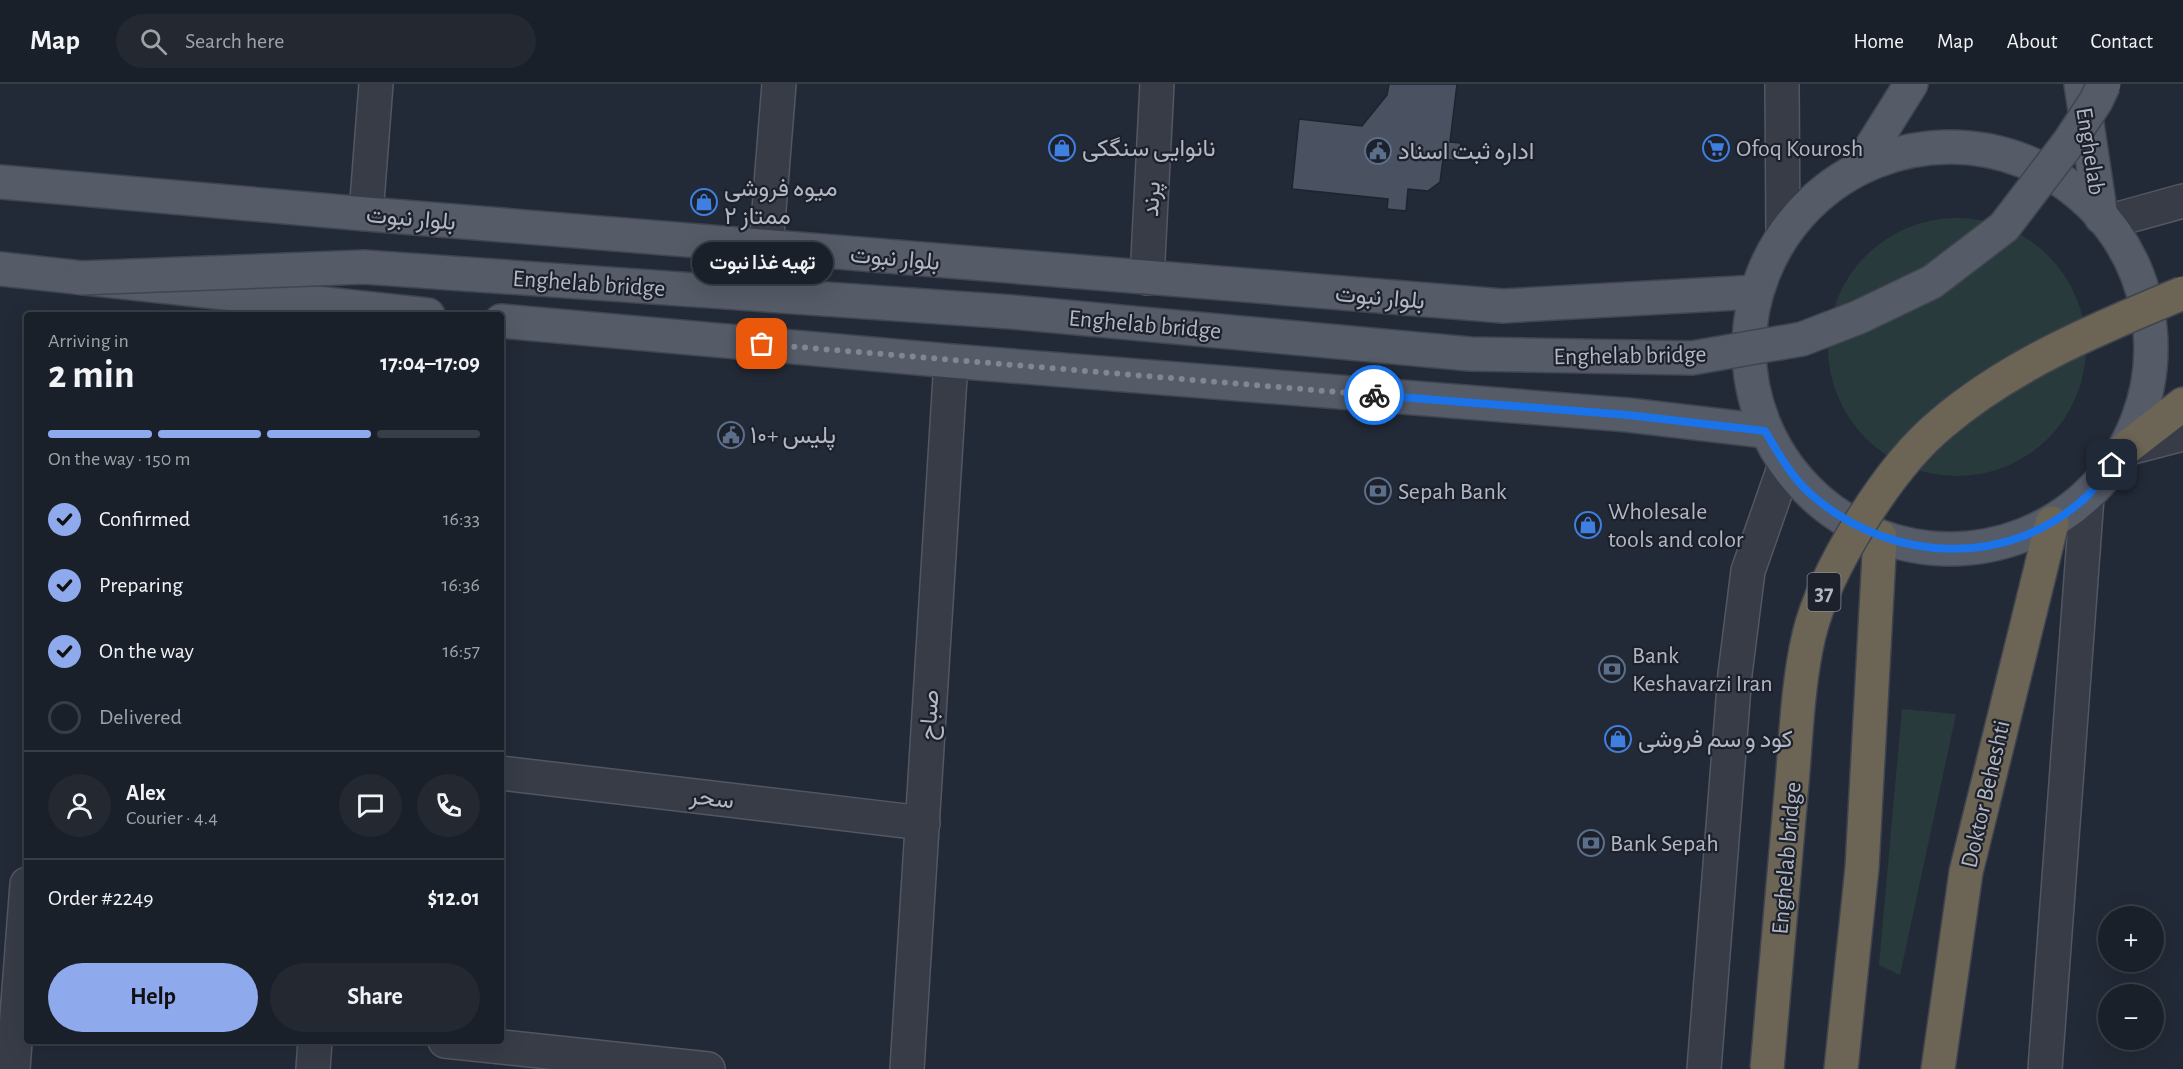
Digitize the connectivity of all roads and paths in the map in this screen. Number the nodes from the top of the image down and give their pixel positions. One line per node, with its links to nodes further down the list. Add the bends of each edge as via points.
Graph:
1 (376, 84): 11 (street)
2 (779, 84): 14 (street)
3 (1156, 84): 17 (street, پرند)
4 (1782, 84): 13 (street)
5 (1911, 84): 8 (main road)
6 (2081, 84): 12 (main road, Enghelab)
7 (2104, 84): 16 (main road, Enghelab bridge, bridge, via 2069,142 2004,227 1932,282 1802,339 1692,358 1470,354 1012,312 364,267)
8 (1859, 167): 12 (main road, via 1898,152 1938,146 1980,148 2020,159 2068,185); 13 (main road, via 1816,196)
9 (0, 182): 11 (main road, بلوار نبوت)
10 (2183, 201): 12 (street)
11 (366, 214): 14 (main road, بلوار نبوت)
12 (2104, 220): 26 (main road, via 2137,275 2151,333 2146,393)
13 (1783, 235): 18 (main road)
14 (766, 247): 17 (main road, بلوار نبوت)
15 (0, 269): 16 (main road)
16 (80, 278): 20 (main road)
17 (1147, 278): 18 (main road, بلوار نبوت, via 1503,306)
18 (1756, 292): 24 (main road, via 1748,352)
19 (2183, 293): 41 (highway, Enghelab bridge / 37, bridge, via 2065,344 2002,380 1942,423 1909,453 1887,482 1824,591 1809,635 1800,698)
20 (358, 312)
21 (504, 321): 22 (main road)
22 (951, 361): 24 (main road, via 1628,415); 32 (street, صباح)
23 (2183, 404): 26 (highway)
24 (1765, 431): 27 (main road)
25 (2183, 434): 26 (street)
26 (2125, 449): 28 (main road)
27 (1785, 465): 30 (main road, via 1812,496 1844,520); 40 (street, via 1749,571 1735,674)
28 (2087, 497): 29 (main road); 44 (street)
29 (2052, 523): 30 (main road, via 2011,541 1967,549 1923,549); 43 (highway, Doktor Beheshti, via 1966,872)
30 (1880, 537): 42 (highway, 37, via 1862,868)
31 (504, 772): 32 (street, سحر)
32 (923, 823): 39 (street, صباح)
33 (24, 975): 36 (street)
34 (315, 1044): 37 (street)
35 (473, 1044): 38 (street)
36 (13, 1069)
37 (314, 1069)
38 (708, 1069)
39 (907, 1069)
40 (1704, 1069)
41 (1767, 1069)
42 (1841, 1069)
43 (1938, 1069)
44 (2044, 1069)

